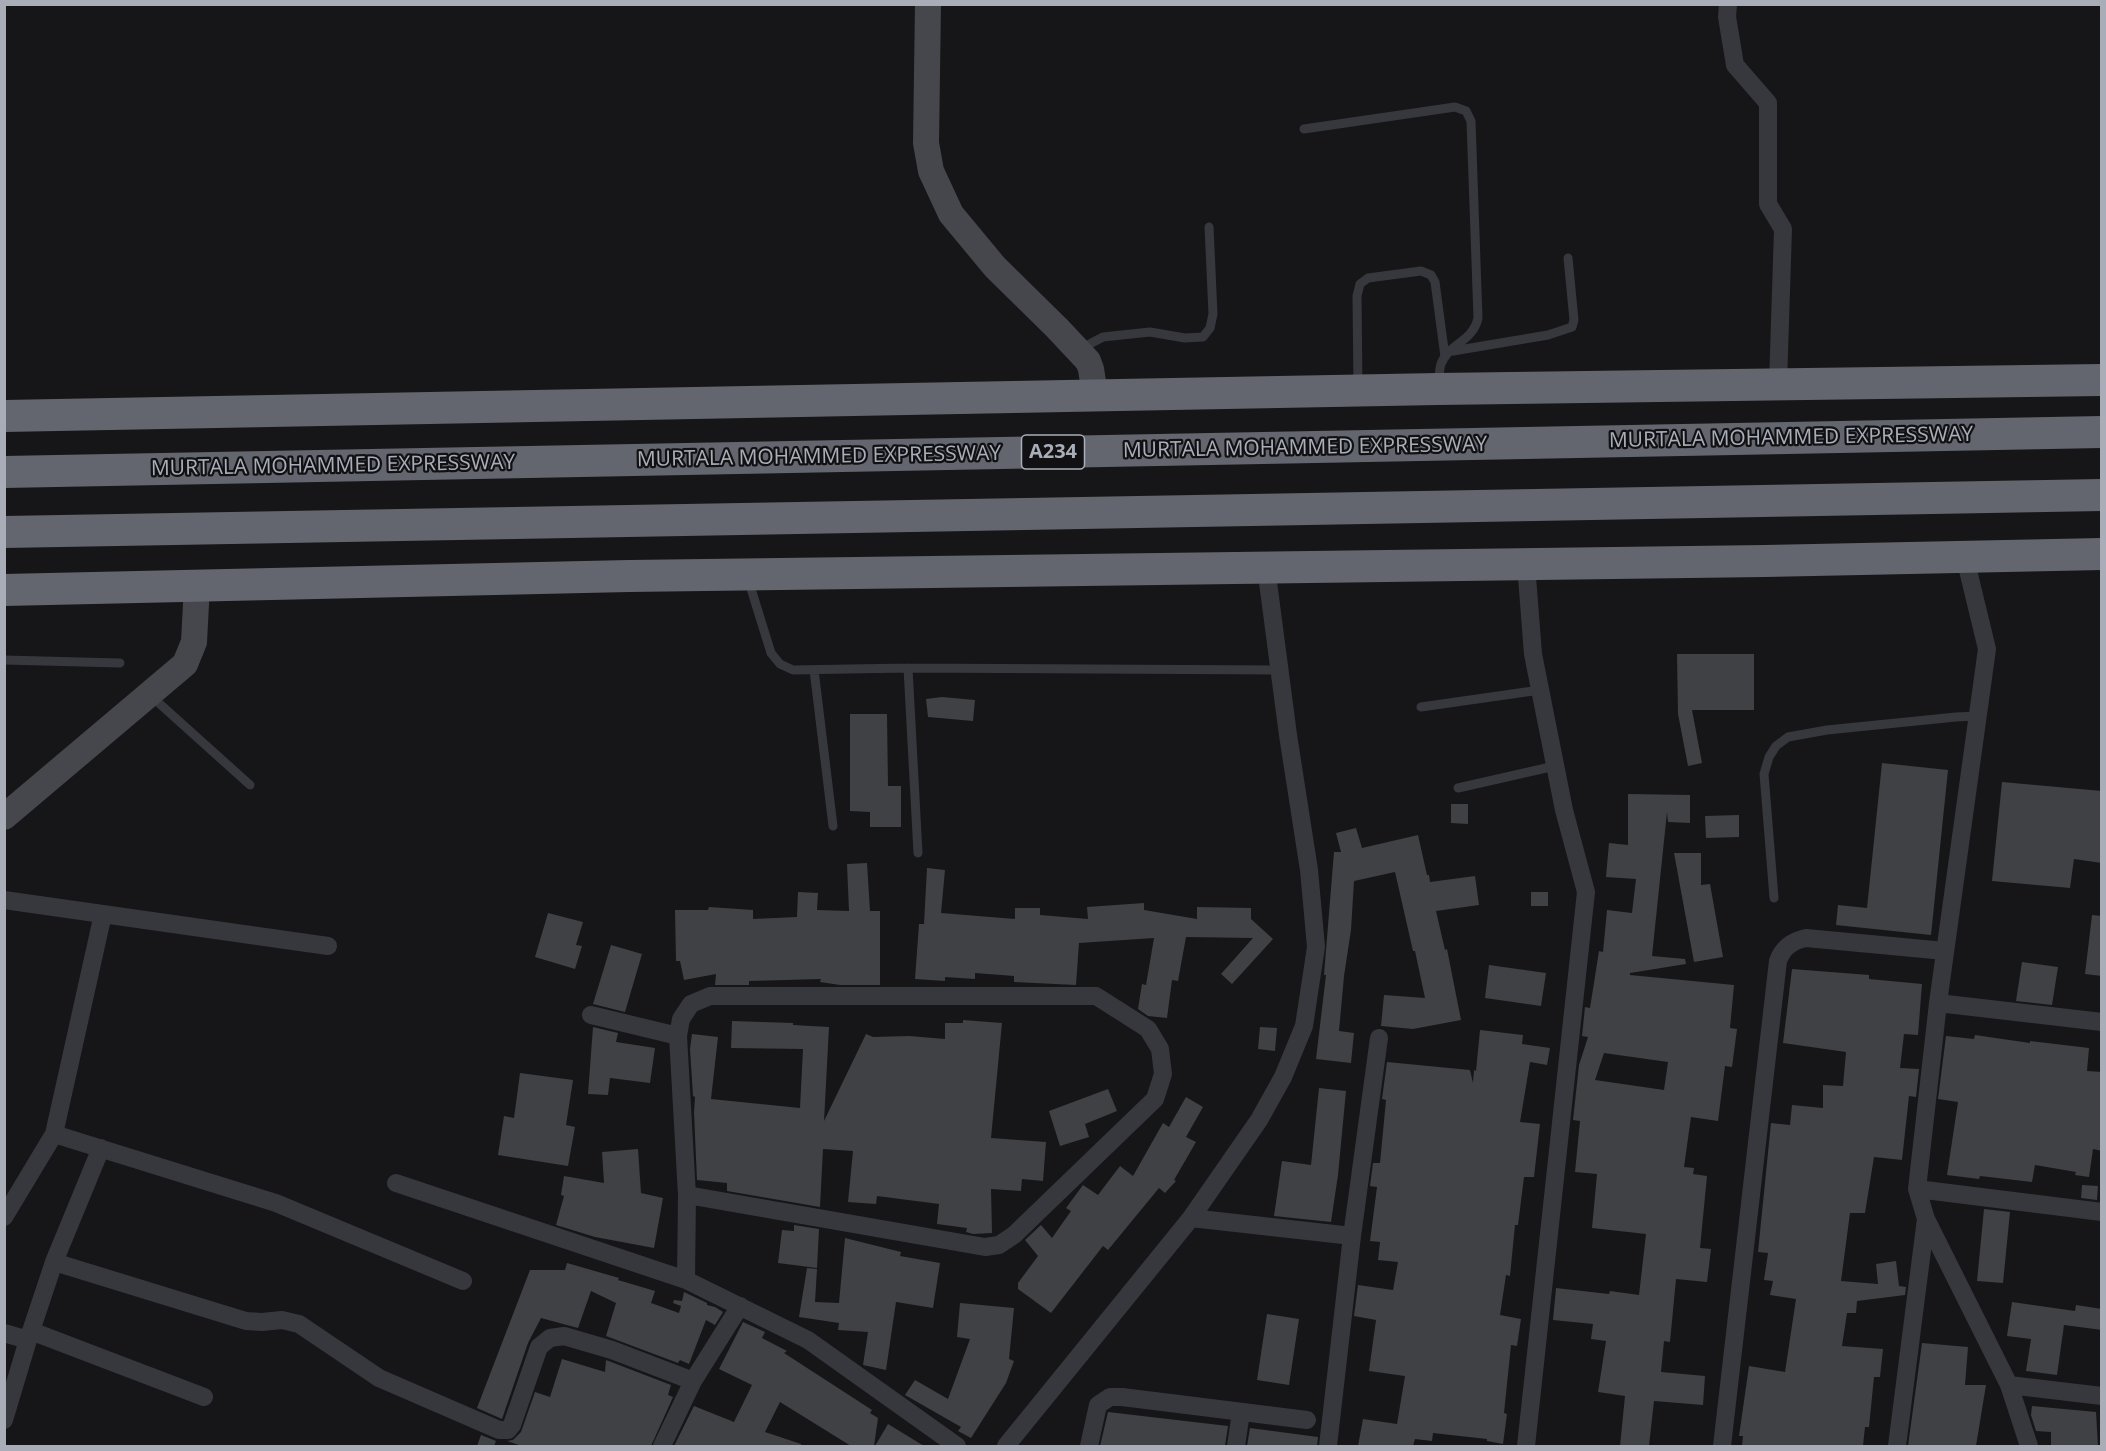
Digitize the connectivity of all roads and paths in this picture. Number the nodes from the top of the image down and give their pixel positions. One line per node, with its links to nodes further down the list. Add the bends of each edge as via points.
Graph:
1 (928, 4): 6 (street, via 926,143 931,171 951,214 994,267)
2 (1728, 4): 9 (street, via 1735,65 1768,103 1768,204 1783,229)
3 (1304, 129): 7 (lane, via 1455,107 1466,111 1471,121 1478,318 1476,328)
4 (1209, 227): 6 (lane, via 1213,314 1203,337 1150,332 1103,337)
5 (1568, 258): 7 (lane, via 1572,327)
6 (1078, 350): 12 (street, via 1091,369)
7 (1448, 354): 10 (lane, via 1441,363); 11 (lane, via 1431,275 1421,271 1368,278 1360,284 1357,296)
8 (2102, 380): 9 (highway)
9 (1778, 384): 10 (highway)
10 (1438, 389): 11 (highway)
11 (1359, 390): 12 (highway)
12 (1095, 395): 13 (highway)
13 (10, 417)
14 (2102, 432): 15 (highway, MURTALA MOHAMMED EXPRESSWAY / A234)
15 (4, 472)
16 (2102, 495): 17 (highway)
17 (4, 532)
18 (2102, 554): 19 (highway)
19 (1965, 558): 20 (highway); 33 (street, via 1988,649)
20 (1526, 564): 21 (highway); 30 (street)
21 (1266, 567): 22 (highway); 28 (street)
22 (746, 574): 23 (highway); 29 (lane, via 771,653 780,664 793,670)
23 (197, 585): 24 (highway); 31 (street, via 194,642 185,664)
24 (4, 590)
25 (4, 660): 26 (lane)
26 (120, 663)
27 (909, 668): 28 (lane); 29 (lane); 39 (lane)
28 (1279, 669): 57 (street, via 1309,870 1316,947 1304,1026 1283,1077 1259,1120)
29 (814, 670): 38 (lane)
30 (1540, 690): 32 (lane); 34 (street)
31 (149, 694): 35 (lane); 37 (street)
32 (1421, 707)
33 (1978, 717): 40 (lane, via 1827,730 1788,737 1776,746 1764,774); 44 (street)
34 (1555, 766): 36 (lane); 80 (street, via 1586,892)
35 (250, 786)
36 (1458, 788)
37 (4, 817)
38 (832, 826)
39 (918, 853)
40 (1774, 898)
41 (4, 900): 42 (street)
42 (103, 914): 43 (street); 50 (street)
43 (328, 946)
44 (1945, 951): 45 (street); 81 (street, via 1806,938 1795,940 1781,952)
45 (1938, 1003): 47 (street); 53 (street)
46 (591, 1015): 48 (street)
47 (2102, 1022)
48 (678, 1036): 54 (street); 54 (street, via 681,1019 691,1004 710,996 1096,996 1148,1029 1160,1049 1163,1074 1155,1099 999,1245 985,1246)
49 (1379, 1038): 59 (street)
50 (54, 1134): 51 (street); 56 (street)
51 (101, 1148): 60 (street); 62 (street, via 276,1203)
52 (396, 1183): 61 (street)
53 (1917, 1189): 55 (street); 58 (street)
54 (687, 1195): 61 (street)
55 (2102, 1212)
56 (4, 1217)
57 (1191, 1218): 59 (street); 76 (street)
58 (1926, 1219): 67 (street); 82 (street)
59 (1352, 1236): 79 (street)
60 (54, 1262): 65 (street); 73 (street, via 246,1321 282,1320 299,1324 380,1378)
61 (686, 1280): 63 (street)
62 (463, 1281)
63 (740, 1306): 66 (street); 75 (street, via 808,1340)
64 (4, 1333): 65 (street)
65 (29, 1335): 69 (street); 71 (street)
66 (693, 1381): 73 (street, via 603,1347 564,1336 550,1338 539,1347 512,1425); 74 (street)
67 (2009, 1385): 68 (street); 83 (street)
68 (2102, 1396)
69 (204, 1397)
70 (1241, 1412): 72 (street); 77 (street, via 1110,1397 1098,1406); 78 (street)
71 (4, 1420)
72 (1307, 1420)
73 (499, 1438)
74 (662, 1446)
75 (957, 1446)
76 (1006, 1446)
77 (1089, 1446)
78 (1236, 1446)
79 (1328, 1446)
80 (1526, 1446)
81 (1722, 1446)
82 (1897, 1446)
83 (2029, 1446)

